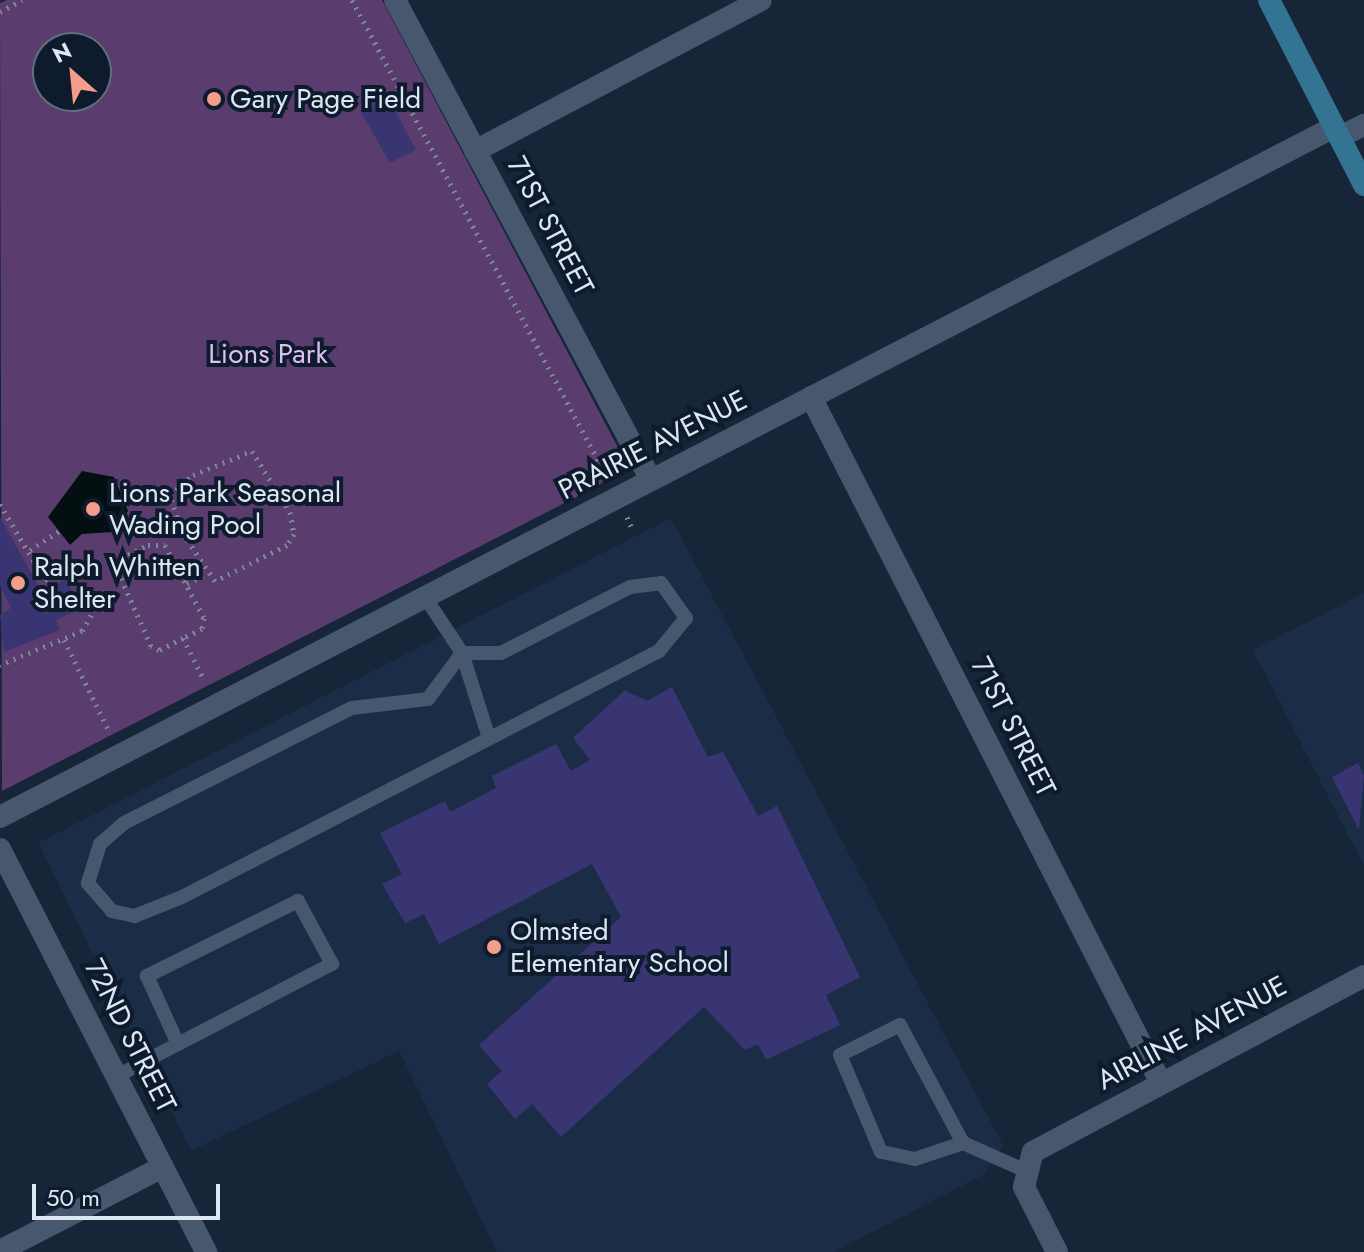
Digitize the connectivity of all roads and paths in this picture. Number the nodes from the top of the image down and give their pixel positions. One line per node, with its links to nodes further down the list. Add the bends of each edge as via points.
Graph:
1 (22, 0): 6 (path)
2 (352, 0): 13 (path)
3 (395, 0): 9 (street, 71ST STREET)
4 (761, 0): 9 (street)
5 (1269, 0): 8 (main road)
6 (0, 12)
7 (1364, 125): 8 (street, PRAIRIE AVENUE)
8 (1337, 132): 10 (main road); 11 (street, PRAIRIE AVENUE)
9 (475, 151): 12 (street, 71ST STREET)
10 (1364, 185)
11 (811, 397): 12 (street, PRAIRIE AVENUE); 33 (street, 71ST STREET)
12 (651, 480): 13 (street, PRAIRIE AVENUE)
13 (618, 497): 16 (path); 20 (street, PRAIRIE AVENUE)
14 (0, 504): 17 (path)
15 (59, 531): 17 (path)
16 (633, 531)
17 (30, 550): 22 (path, via 45,580 69,570 95,608 92,621)
18 (206, 573): 18 (path, via 221,581 287,545 294,534 290,512 252,451 172,490 170,507); 19 (path)
19 (187, 584): 21 (path, via 205,622); 21 (path, via 162,542 112,566 154,649)
20 (425, 597): 23 (lane); 28 (street, PRAIRIE AVENUE)
21 (183, 638): 25 (path)
22 (64, 640): 24 (path); 26 (path)
23 (462, 653): 27 (lane); 27 (lane, via 501,653 630,587 661,583 686,618 659,651); 27 (lane, via 428,699 352,708 124,823 100,844 88,883 112,911 135,916)
24 (0, 665)
25 (204, 680)
26 (108, 729)
27 (489, 738)
28 (0, 817)
29 (0, 849): 32 (street, 72ND STREET)
30 (1364, 976): 33 (street, AIRLINE AVENUE)
31 (178, 1044): 31 (lane, via 332,964 298,901 147,976); 32 (lane)
32 (117, 1076): 35 (street, 72ND STREET)
33 (1161, 1083): 36 (street, AIRLINE AVENUE, via 1047,1142)
34 (963, 1143): 34 (lane, via 900,1025 840,1055 881,1152 915,1159); 36 (lane)
35 (163, 1167): 37 (street); 38 (street, 72ND STREET)
36 (1024, 1170): 39 (street, via 1024,1187)
37 (0, 1251)
38 (206, 1252)
39 (1057, 1252)

